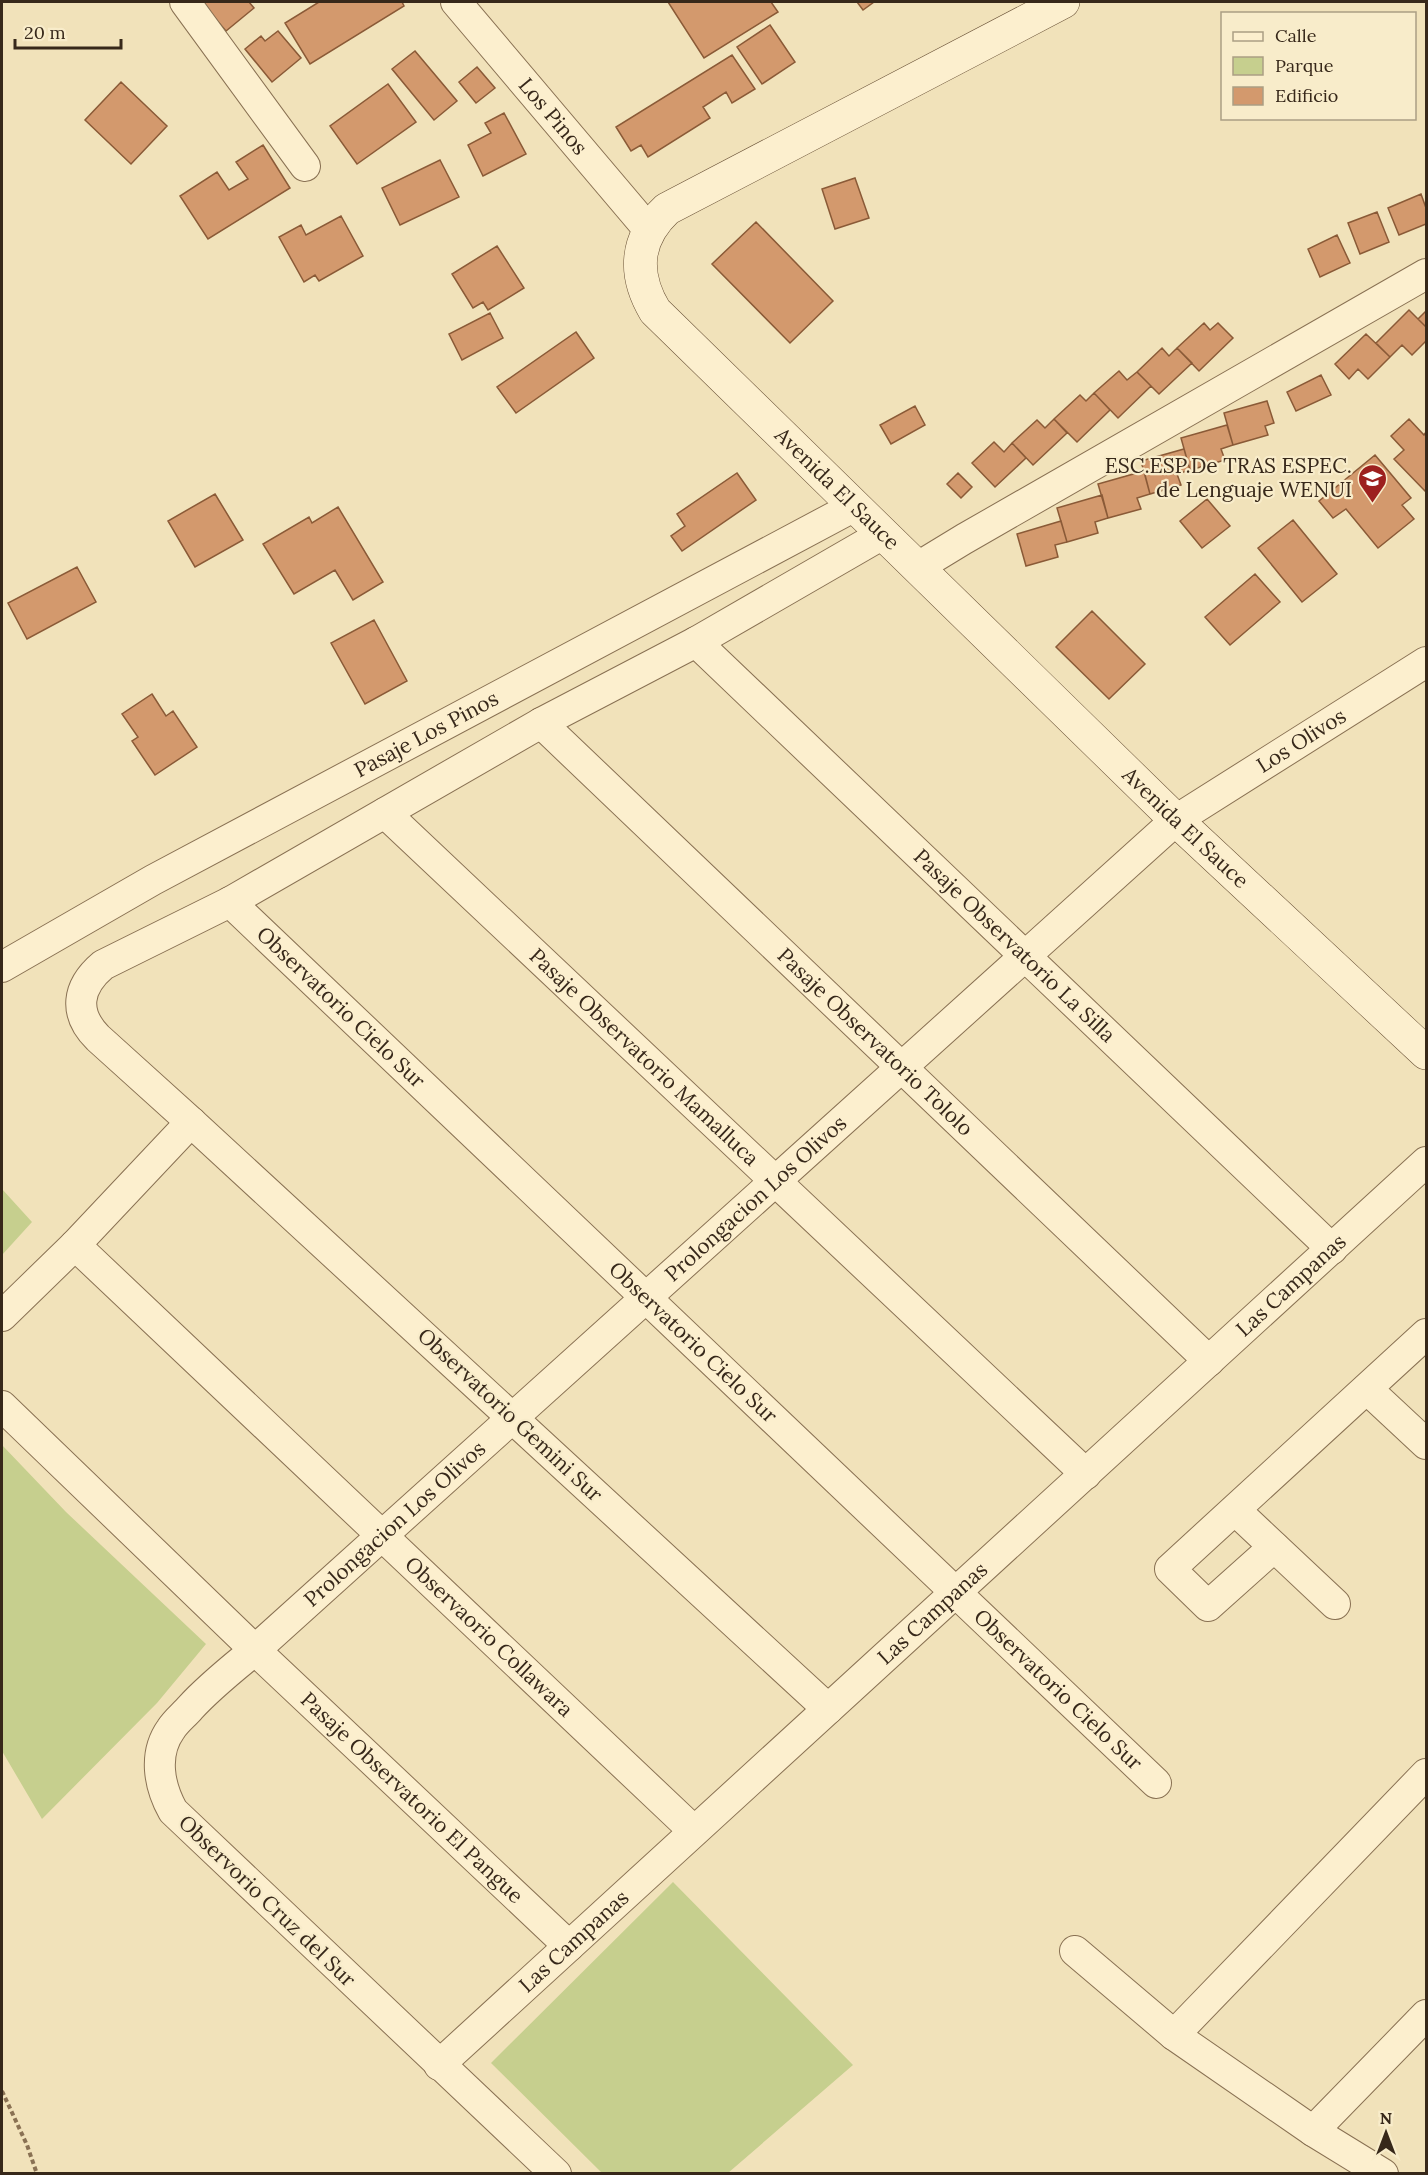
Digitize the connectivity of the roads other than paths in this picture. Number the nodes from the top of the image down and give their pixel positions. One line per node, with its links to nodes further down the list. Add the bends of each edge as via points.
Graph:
1 (185, 2): 4 (street)
2 (456, 2): 5 (street, Los Pinos)
3 (1063, 2): 5 (street, Avenida El Sauce, via 667,209)
4 (305, 166)
5 (649, 230): 7 (street, Avenida El Sauce, via 640,267 647,297 656,311)
6 (1426, 273): 9 (street)
7 (855, 506): 8 (street, Avenida El Sauce); 17 (street, Pasaje Los Pinos, via 153,880)
8 (884, 534): 9 (street, Avenida El Sauce); 10 (street, Observatorio Gemini Sur)
9 (918, 567): 14 (street, Avenida El Sauce)
10 (696, 642): 12 (street, Observatorio Gemini Sur); 16 (street, Pasaje Observatorio La Silla)
11 (1426, 662): 14 (street, Los Olivos)
12 (541, 723): 13 (street, Observatorio Gemini Sur); 19 (street, Pasaje Observatorio Tololo)
13 (385, 813): 15 (street, Observatorio Gemini Sur); 22 (street, Pasaje Observatorio Mamalluca)
14 (1176, 820): 16 (street, Prolongacion Los Olivos); 18 (street, Avenida El Sauce)
15 (230, 902): 20 (street, Observatorio Gemini Sur, via 103,965 84,987 81,1002 88,1028); 25 (street, Observatorio Cielo Sur)
16 (1025, 957): 19 (street, Prolongacion Los Olivos); 24 (street, Pasaje Observatorio La Silla)
17 (2, 967)
18 (1426, 1053)
19 (902, 1067): 22 (street, Prolongacion Los Olivos); 28 (street, Pasaje Observatorio Tololo)
20 (191, 1122): 23 (street); 31 (street, Observatorio Gemini Sur)
21 (1426, 1162): 24 (street, Las Campanas)
22 (775, 1181): 25 (street, Prolongacion Los Olivos); 33 (street, Pasaje Observatorio Mamalluca)
23 (75, 1245): 26 (street); 35 (street, Observaorio Collawara)
24 (1332, 1249): 28 (street, Las Campanas)
25 (646, 1298): 31 (street, Prolongacion Los Olivos); 37 (street, Observatorio Cielo Sur)
26 (2, 1316)
27 (1426, 1334): 29 (street)
28 (1209, 1361): 33 (street, Las Campanas)
29 (1367, 1389): 32 (street); 34 (street)
30 (2, 1406): 39 (street)
31 (512, 1417): 35 (street, Prolongacion Los Olivos); 40 (street, Observatorio Gemini Sur)
32 (1426, 1444)
33 (1086, 1474): 37 (street, Las Campanas)
34 (1235, 1510): 36 (street); 36 (street, via 1170,1569 1208,1606)
35 (382, 1535): 39 (street, Prolongacion Los Olivos); 43 (street, Observaorio Collawara)
36 (1274, 1547): 38 (street)
37 (956, 1593): 40 (street, Las Campanas); 42 (street, Observatorio Cielo Sur)
38 (1335, 1604)
39 (255, 1650): 44 (street, Pasaje Observatorio El Pangue); 48 (street, Observorio Cruz del Sur, via 210,1685 171,1728 159,1768 166,1798 173,1811)
40 (828, 1709): 43 (street, Las Campanas)
41 (1426, 1774): 47 (street)
42 (1156, 1783)
43 (694, 1831): 44 (street, Las Campanas)
44 (569, 1946): 48 (street, Las Campanas)
45 (1076, 1951): 47 (street)
46 (1426, 2015): 49 (street)
47 (1174, 2035): 49 (street)
48 (439, 2065): 50 (street, Observorio Cruz del Sur)
49 (1313, 2131): 51 (street)
50 (556, 2174)
51 (1383, 2174)

